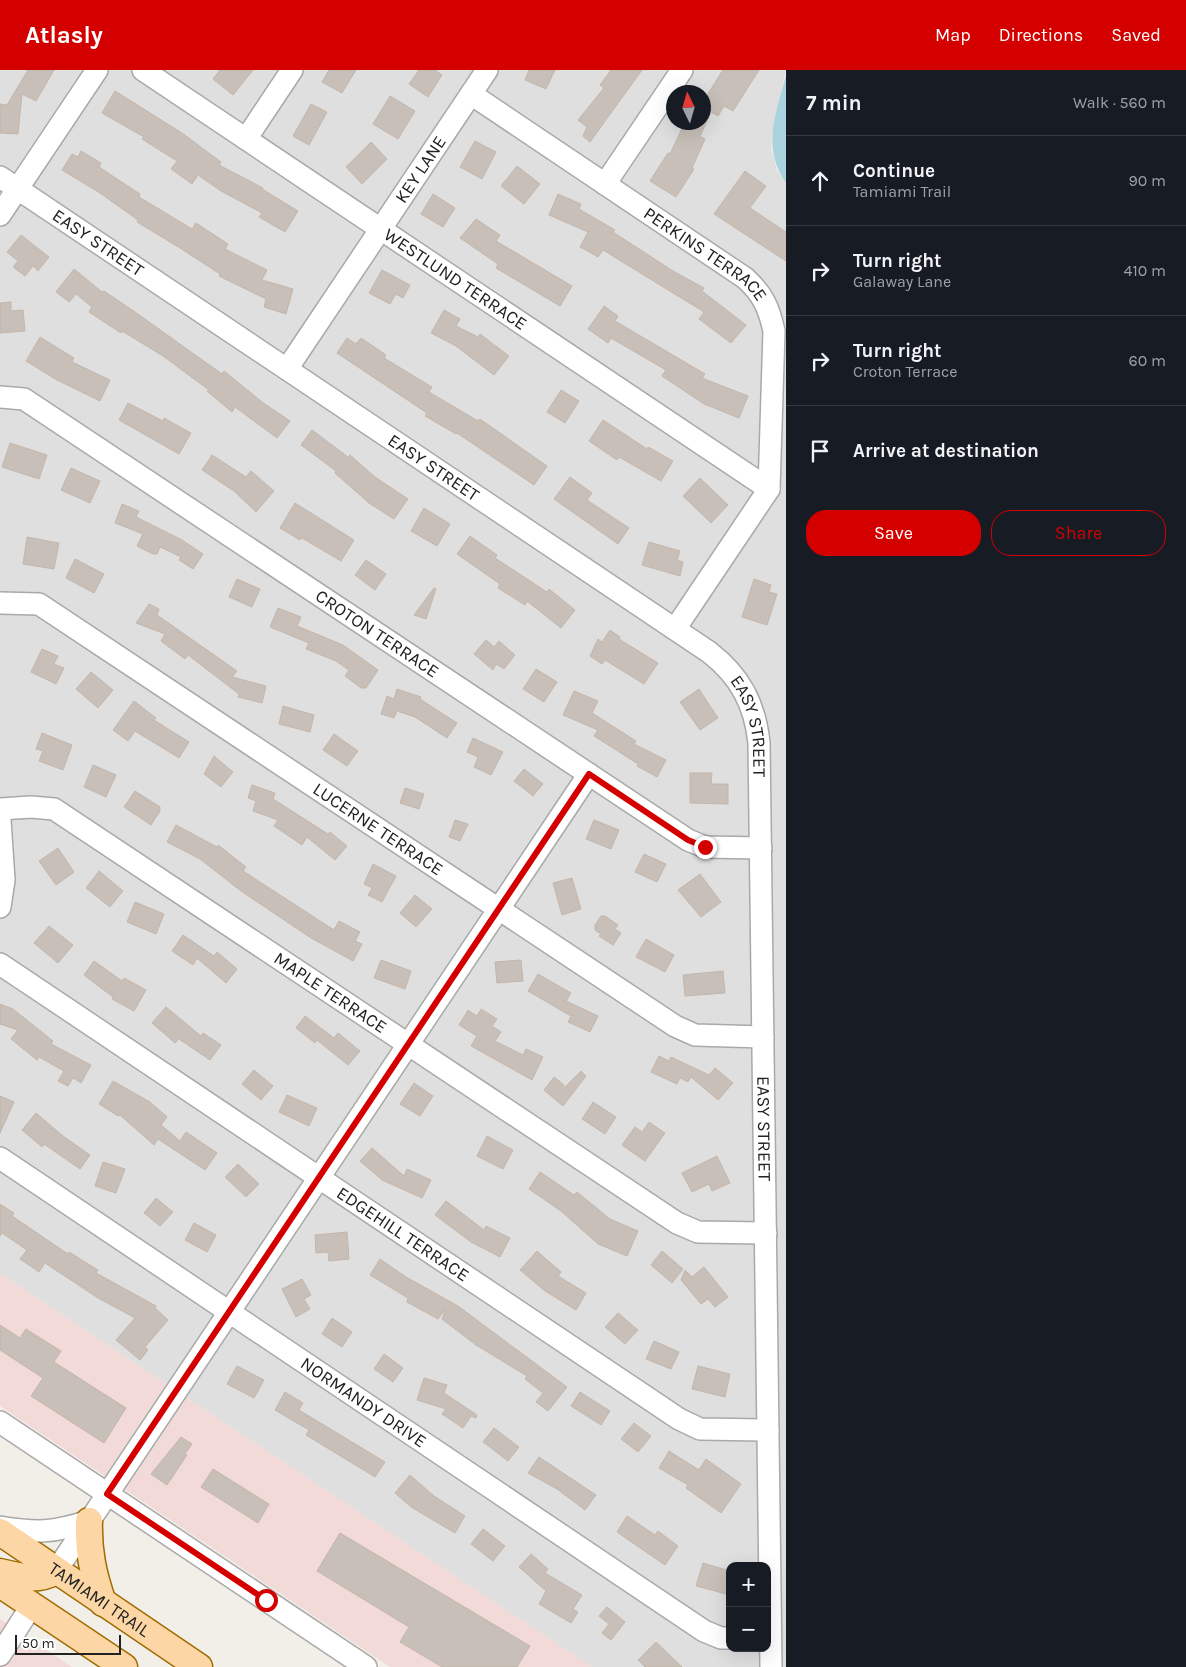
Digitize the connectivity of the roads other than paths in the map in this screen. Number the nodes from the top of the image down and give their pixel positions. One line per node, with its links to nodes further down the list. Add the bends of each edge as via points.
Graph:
1 (97, 70): 8 (street)
2 (143, 70): 7 (street, WESTLUND TERRACE)
3 (292, 70): 7 (street)
4 (487, 70): 6 (street, KEY LANE)
5 (682, 70): 9 (street)
6 (471, 94): 9 (street, PERKINS TERRACE); 11 (street, KEY LANE)
7 (246, 139): 11 (street, WESTLUND TERRACE)
8 (9, 183): 10 (street); 12 (street, EASY STREET)
9 (605, 184): 14 (street, PERKINS TERRACE, via 745,278 758,290 770,309 774,331)
10 (0, 214)
11 (380, 229): 12 (street, KEY LANE); 14 (street, WESTLUND TERRACE)
12 (287, 369): 16 (street, EASY STREET)
13 (0, 397): 17 (street, CROTON TERRACE, via 24,399)
14 (768, 489): 16 (street)
15 (0, 603): 22 (street, LUCERNE TERRACE, via 39,604)
16 (675, 629): 20 (street, EASY STREET, via 724,663 736,676 753,708 759,742)
17 (589, 774): 20 (street, CROTON TERRACE, via 688,840 705,847); 22 (street)
18 (0, 810): 25 (street, MAPLE TERRACE, via 32,807 54,810)
19 (0, 820): 21 (street, via 4,880)
20 (761, 848): 24 (street, EASY STREET)
21 (0, 906)
22 (499, 909): 24 (street, LUCERNE TERRACE, via 674,1026 695,1035); 25 (street)
23 (0, 964): 27 (street, EDGEHILL TERRACE)
24 (763, 1036): 28 (street, EASY STREET)
25 (409, 1043): 27 (street); 28 (street, MAPLE TERRACE, via 677,1223 698,1232)
26 (0, 1158): 29 (street, NORMANDY DRIVE)
27 (319, 1178): 29 (street); 31 (street, EDGEHILL TERRACE, via 680,1420 700,1428)
28 (766, 1233): 31 (street, EASY STREET)
29 (228, 1312): 32 (street); 42 (street, NORMANDY DRIVE, via 704,1631)
30 (0, 1422): 32 (street)
31 (768, 1430): 41 (street, EASY STREET)
32 (107, 1494): 33 (street); 47 (street)
33 (89, 1521): 34 (street, via 64,1530 38,1533); 36 (street); 39 (main road, via 91,1567)
34 (0, 1527)
35 (0, 1532): 36 (main road, TAMIAMI TRAIL)
36 (56, 1571): 37 (main road, via 45,1577 27,1578); 39 (main road, TAMIAMI TRAIL)
37 (0, 1572)
38 (0, 1584): 40 (main road)
39 (103, 1603): 46 (main road, TAMIAMI TRAIL)
40 (32, 1605): 44 (street); 45 (main road)
41 (769, 1607)
42 (726, 1638)
43 (770, 1652): 48 (street, EASY STREET)
44 (0, 1655)
45 (124, 1667)
46 (199, 1667)
47 (366, 1667)
48 (771, 1667)

